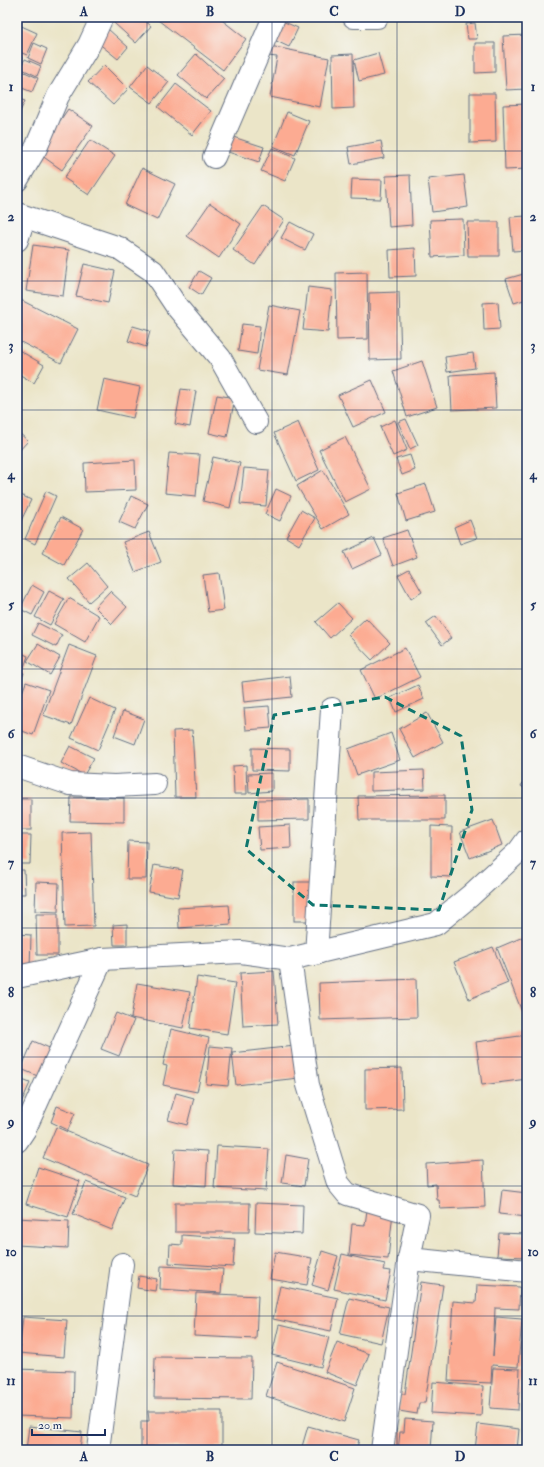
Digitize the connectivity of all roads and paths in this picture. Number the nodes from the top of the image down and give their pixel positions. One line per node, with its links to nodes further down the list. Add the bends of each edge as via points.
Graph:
1 (102, 17): 6 (street, via 89,45 58,96 36,148)
2 (274, 17): 5 (street)
3 (354, 17): 4 (street)
4 (377, 17)
5 (214, 157)
6 (17, 180)
7 (21, 216): 8 (street); 9 (street, via 119,248 153,271 177,307 220,358)
8 (17, 240)
9 (256, 422)
10 (332, 709): 14 (street)
11 (17, 766): 12 (street, via 70,784)
12 (156, 784)
13 (527, 840): 14 (street, via 519,851 436,924)
14 (316, 954): 16 (street)
15 (102, 959): 16 (street, via 241,952); 17 (street); 18 (street, via 25,1129)
16 (290, 959): 19 (street, via 308,1085 338,1183 347,1194 418,1215)
17 (17, 977)
18 (17, 1141)
19 (409, 1259): 21 (street); 23 (street)
20 (122, 1264): 22 (street)
21 (527, 1271)
22 (98, 1450)
23 (382, 1450)

